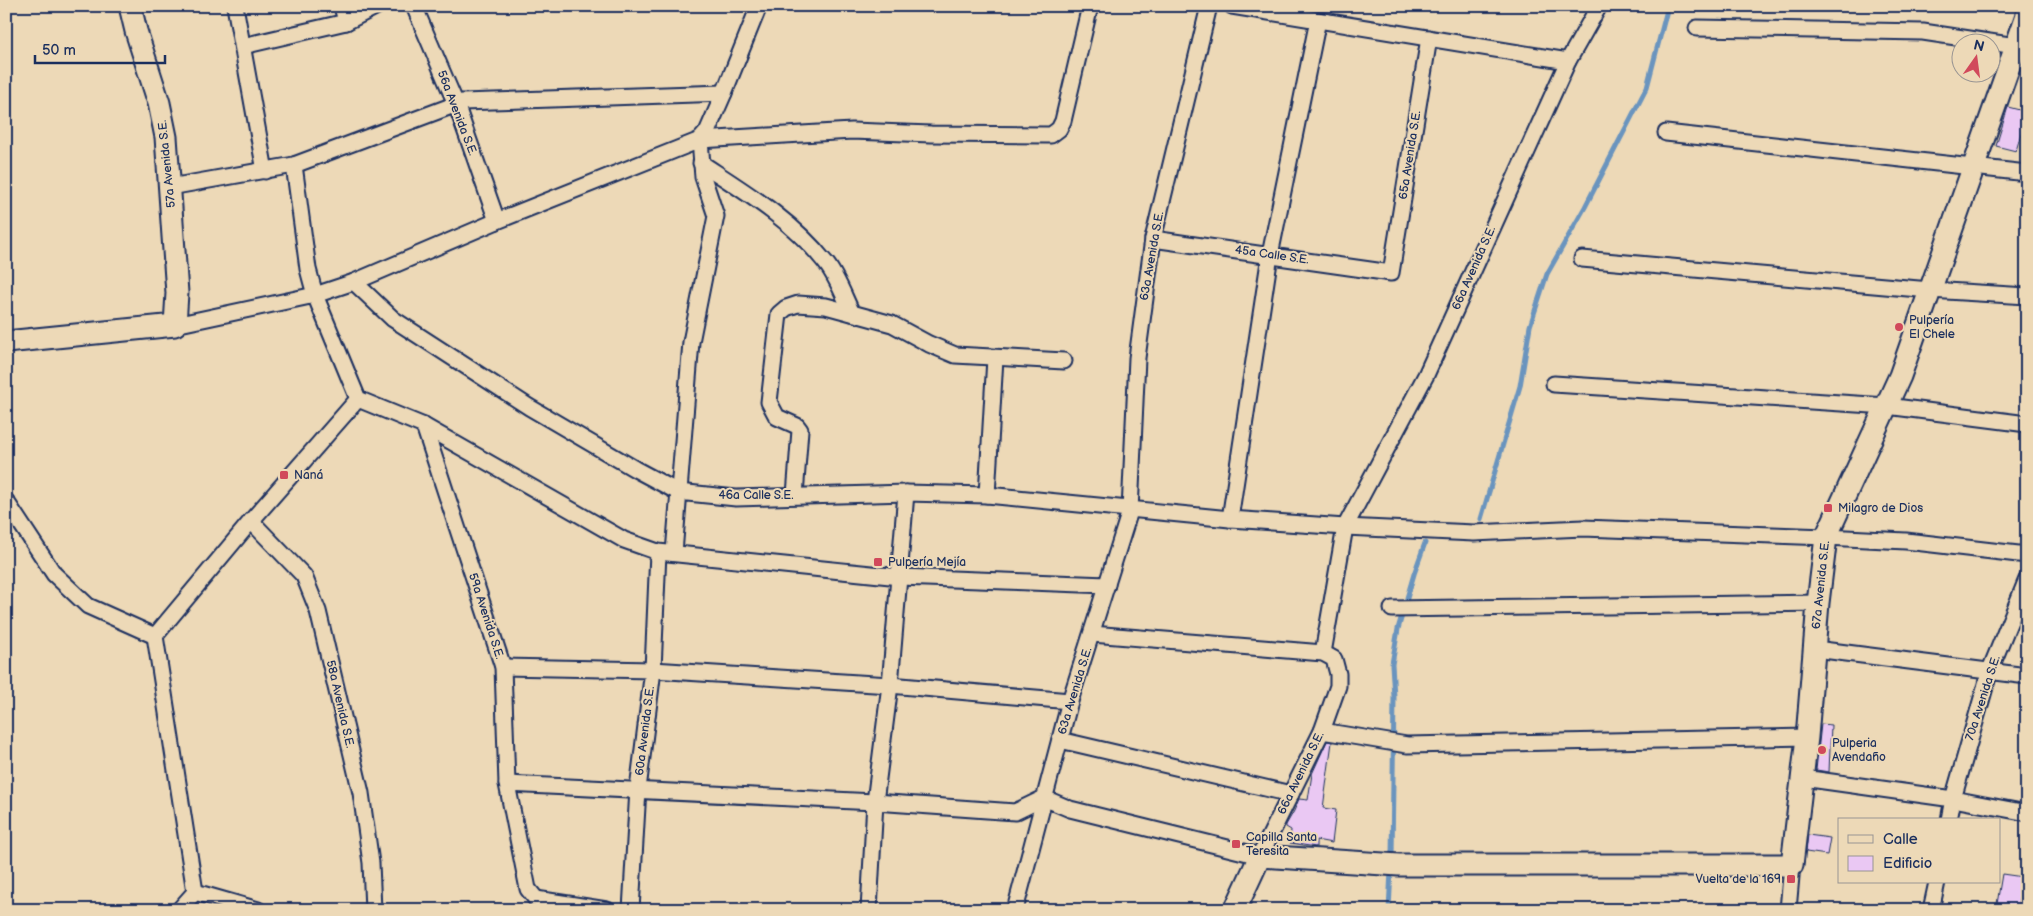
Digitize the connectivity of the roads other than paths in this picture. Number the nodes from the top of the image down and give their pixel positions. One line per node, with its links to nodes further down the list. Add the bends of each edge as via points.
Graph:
1 (130, 6): 28 (street, 57a Avenida S.E., via 159,103 166,137)
2 (235, 6): 16 (street)
3 (342, 6): 13 (street)
4 (377, 6): 13 (street)
5 (414, 6): 20 (street, 56a Avenida S.E.)
6 (759, 6): 19 (street)
7 (1090, 6): 22 (street, via 1063,121 1051,135 852,131)
8 (1208, 6): 30 (street, 63a Avenida S.E.)
9 (1232, 6): 12 (street)
10 (1599, 6): 18 (street, 66a Avenida S.E.)
11 (2027, 15): 17 (street, 67a Avenida S.E.)
12 (1318, 20): 15 (street); 31 (street)
13 (346, 22): 16 (street)
14 (1698, 28): 17 (street, via 1923,32)
15 (1429, 38): 18 (street); 33 (street, 65a Avenida S.E.)
16 (243, 46): 26 (street)
17 (2016, 46): 25 (street, 67a Avenida S.E.)
18 (1568, 61): 56 (street, 66a Avenida S.E., via 1426,375)
19 (724, 93): 20 (street); 22 (street, via 707,132)
20 (456, 104): 24 (street); 29 (street, 56a Avenida S.E.)
21 (1666, 133): 25 (street)
22 (700, 140): 23 (street); 29 (street)
23 (700, 163): 38 (street, via 762,203 801,236 826,263); 48 (street, via 716,216 692,342)
24 (294, 165): 26 (street); 36 (street, via 308,269)
25 (1973, 168): 27 (street); 35 (street, 67a Avenida S.E.)
26 (265, 171): 28 (street)
27 (2027, 174)
28 (170, 187): 39 (street, 57a Avenida S.E., via 177,293)
29 (497, 221): 34 (street)
30 (1153, 239): 31 (street, 45a Calle S.E.); 53 (street, 63a Avenida S.E., via 1137,358)
31 (1270, 255): 33 (street, 45a Calle S.E.); 54 (street)
32 (1582, 259): 35 (street)
33 (1391, 272)
34 (354, 282): 36 (street); 48 (street, 46a Calle S.E., via 393,319 529,407)
35 (1930, 290): 37 (street); 45 (street, 67a Avenida S.E.)
36 (315, 295): 39 (street); 44 (street)
37 (2027, 296)
38 (852, 313): 41 (street, via 892,324 955,355); 50 (street, via 826,306 798,304 779,314 769,402 777,417 800,430)
39 (175, 325): 40 (street)
40 (6, 342)
41 (994, 358): 42 (street); 51 (street)
42 (1064, 362)
43 (1554, 384): 45 (street)
44 (358, 398): 47 (street); 55 (street)
45 (1887, 406): 46 (street); 57 (street, 67a Avenida S.E.)
46 (2027, 424)
47 (424, 426): 58 (street, via 624,540); 70 (street, 59a Avenida S.E.)
48 (678, 492): 50 (street, 46a Calle S.E., via 736,498); 59 (street)
49 (906, 493): 50 (street, 46a Calle S.E.); 51 (street, 46a Calle S.E.); 61 (street)
50 (795, 495)
51 (987, 495): 53 (street, 46a Calle S.E.)
52 (6, 501): 67 (street, via 54,574 88,606)
53 (1130, 510): 54 (street, 46a Calle S.E.); 63 (street, 63a Avenida S.E.)
54 (1230, 520): 56 (street, 46a Calle S.E.)
55 (251, 521): 67 (street); 95 (street, 58a Avenida S.E., via 304,576 318,611 361,793 371,863)
56 (1345, 527): 57 (street, 46a Calle S.E., via 1474,533 1583,528); 69 (street, 66a Avenida S.E.)
57 (1826, 537): 60 (street, 46a Calle S.E.); 64 (street, 67a Avenida S.E.)
58 (658, 552): 59 (street); 71 (street, 60a Avenida S.E.)
59 (674, 553): 61 (street)
60 (2027, 555)
61 (900, 577): 63 (street); 74 (street)
62 (2027, 579): 72 (street, 70a Avenida S.E.)
63 (1107, 585): 66 (street, 63a Avenida S.E.)
64 (1818, 602): 65 (street); 68 (street, 67a Avenida S.E.)
65 (1392, 609)
66 (1092, 634): 69 (street); 75 (street, 63a Avenida S.E.)
67 (155, 636): 91 (street)
68 (1815, 649): 72 (street); 77 (street, 67a Avenida S.E.)
69 (1329, 656): 76 (street, 66a Avenida S.E., via 1338,674 1338,686)
70 (503, 666): 71 (street); 80 (street, 59a Avenida S.E.)
71 (652, 670): 74 (street); 81 (street, 60a Avenida S.E.)
72 (1990, 670): 73 (street); 84 (street, 70a Avenida S.E.)
73 (2027, 676)
74 (890, 685): 75 (street); 85 (street)
75 (1070, 701): 78 (street, 63a Avenida S.E.)
76 (1322, 731): 77 (street, via 1407,744); 82 (street, 66a Avenida S.E.)
77 (1807, 737): 79 (street, 67a Avenida S.E.)
78 (1060, 740): 82 (street); 83 (street, 63a Avenida S.E.)
79 (1803, 778): 84 (street); 89 (street, 67a Avenida S.E.)
80 (506, 784): 81 (street); 92 (street, 59a Avenida S.E., via 528,889)
81 (638, 790): 85 (street); 97 (street, 60a Avenida S.E.)
82 (1291, 794): 88 (street, 66a Avenida S.E.)
83 (1044, 798): 85 (street, via 1015,812); 88 (street, via 1070,808); 99 (street, 63a Avenida S.E.)
84 (1952, 799): 86 (street); 87 (street, 70a Avenida S.E.)
85 (875, 802): 98 (street)
86 (2027, 813)
87 (1949, 818)
88 (1260, 856): 89 (street, via 1399,865); 100 (street, 66a Avenida S.E.)
89 (1792, 865): 101 (street, 67a Avenida S.E.)
90 (1936, 884): 102 (street)
91 (194, 892): 93 (street); 94 (street)
92 (535, 904): 96 (street)
93 (252, 909)
94 (179, 910)
95 (373, 910)
96 (607, 910)
97 (631, 910)
98 (869, 910)
99 (1015, 910)
100 (1234, 910)
101 (1788, 910)
102 (1931, 910)

